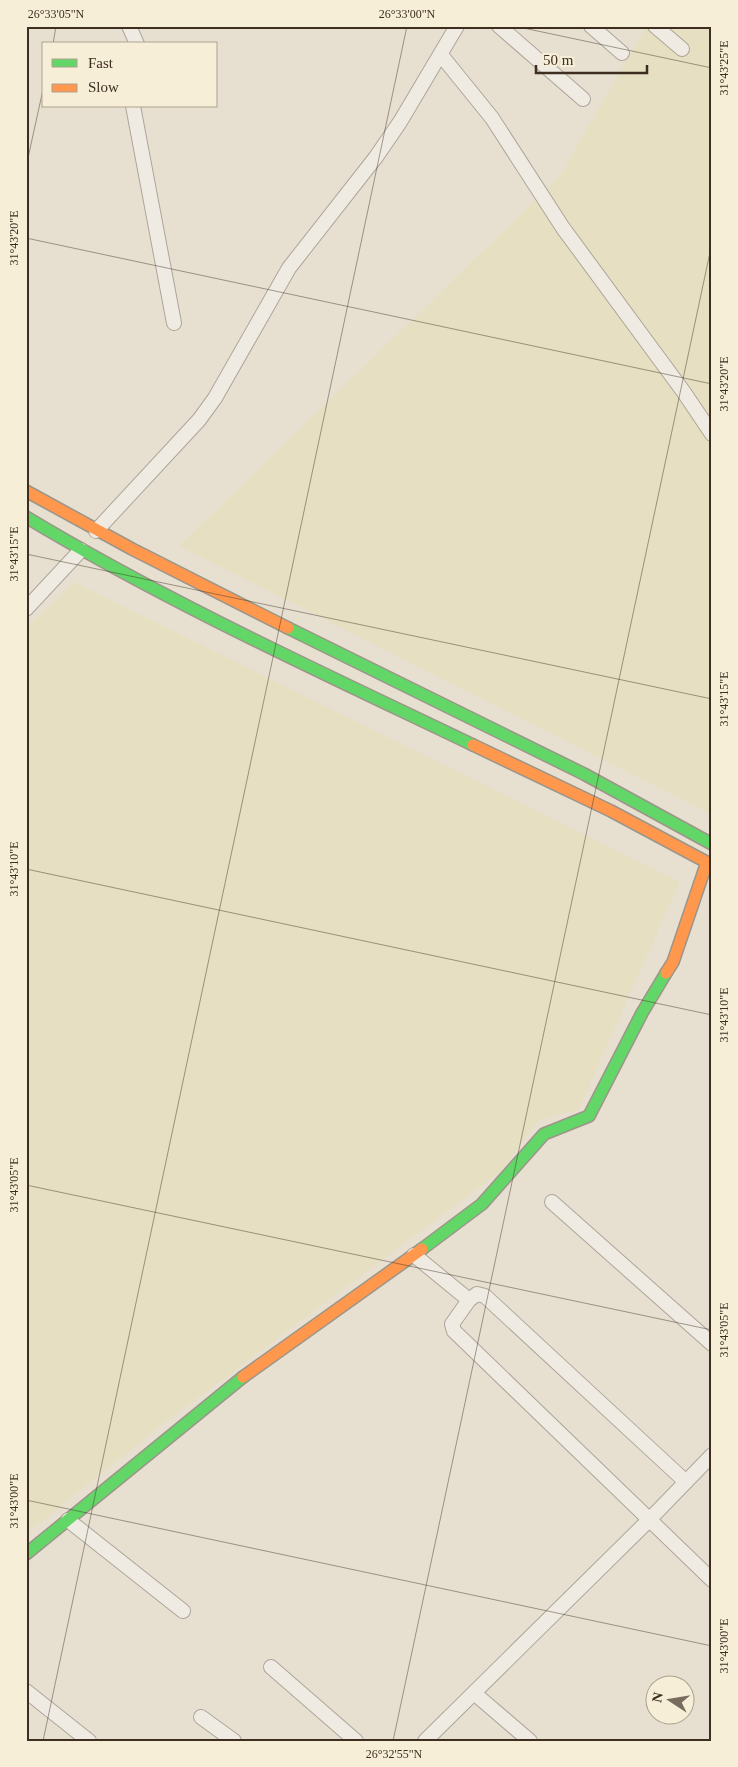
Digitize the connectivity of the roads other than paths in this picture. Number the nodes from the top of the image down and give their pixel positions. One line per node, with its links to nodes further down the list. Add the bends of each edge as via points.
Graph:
1 (129, 26): 6 (street)
2 (456, 26): 9 (street)
3 (499, 26): 10 (street)
4 (592, 26): 8 (street)
5 (655, 26): 7 (street)
6 (137, 42)
7 (682, 49)
8 (622, 53)
9 (441, 55): 13 (street, via 492,118 563,228); 16 (street, via 376,157 289,268 215,398 199,420)
10 (583, 99)
11 (133, 108): 12 (street)
12 (174, 323)
13 (712, 434)
14 (26, 491): 16 (main road)
15 (26, 517): 17 (main road)
16 (96, 531): 19 (main road)
17 (81, 550): 18 (street); 19 (main road)
18 (26, 609)
19 (310, 653): 20 (main road, via 620,792); 21 (main road)
20 (712, 844)
21 (710, 864): 23 (main road, via 673,962 642,1013 589,1116 544,1134 482,1204)
22 (552, 1202): 25 (street)
23 (414, 1255): 24 (street); 28 (main road, via 263,1362)
24 (469, 1300): 27 (street, via 477,1294 485,1296); 29 (street, via 452,1324 454,1331)
25 (712, 1344)
26 (712, 1455): 27 (street)
27 (686, 1482): 29 (street)
28 (68, 1520): 30 (main road); 32 (street)
29 (649, 1520): 31 (street); 35 (street)
30 (26, 1554)
31 (712, 1580)
32 (183, 1611)
33 (271, 1667): 39 (street)
34 (26, 1691): 37 (street)
35 (474, 1692): 40 (street); 41 (street)
36 (201, 1717): 38 (street)
37 (89, 1741)
38 (234, 1741)
39 (356, 1741)
40 (424, 1741)
41 (530, 1741)

